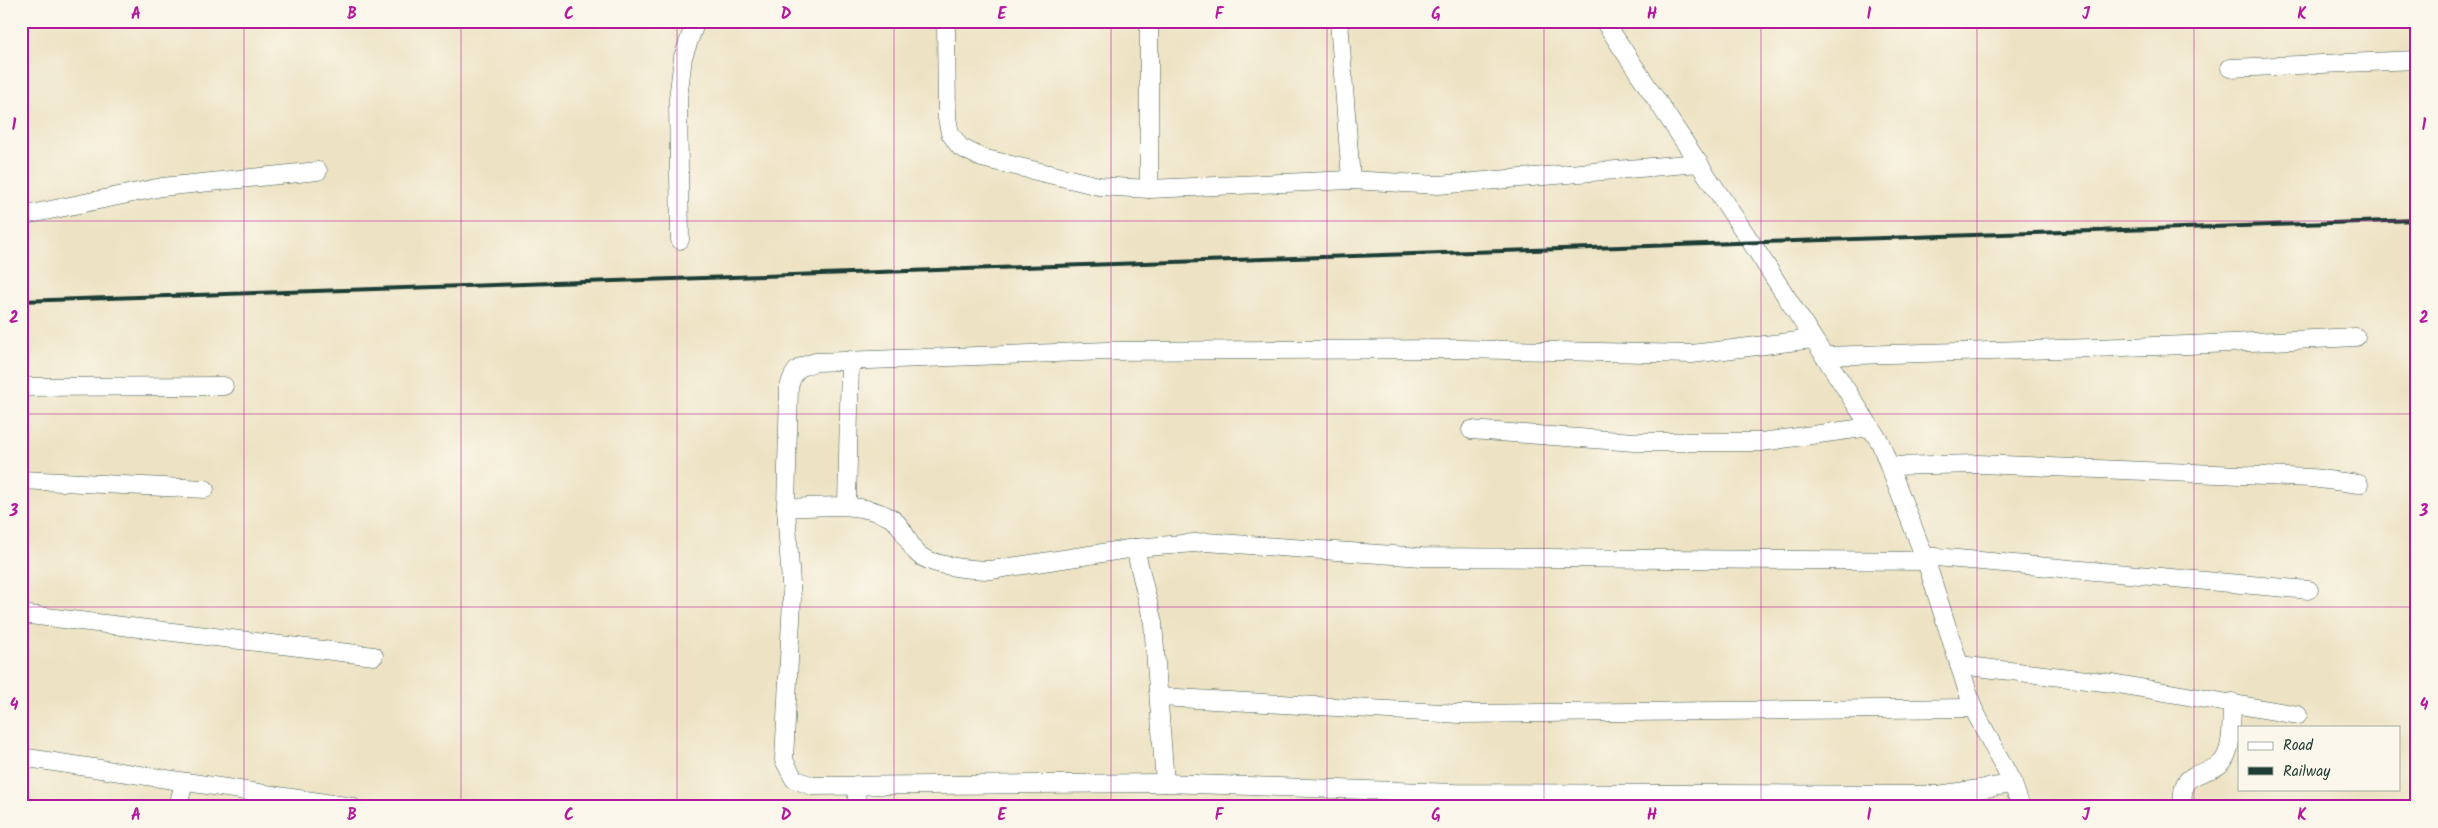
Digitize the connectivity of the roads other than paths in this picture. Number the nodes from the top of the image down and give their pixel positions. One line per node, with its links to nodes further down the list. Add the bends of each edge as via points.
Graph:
1 (696, 21): 13 (street, via 683,57 678,99)
2 (946, 21): 11 (street, via 948,118 950,133 960,147 982,158 1099,186)
3 (1149, 21): 11 (street)
4 (1339, 21): 10 (street)
5 (1604, 21): 8 (street)
6 (2417, 60): 7 (street)
7 (2230, 68)
8 (1699, 163): 10 (street, via 1438,185); 15 (street)
9 (318, 171): 12 (street, via 162,187)
10 (1351, 180): 11 (street)
11 (1149, 189)
12 (21, 216)
13 (680, 240)
14 (2356, 337): 16 (street)
15 (1814, 339): 16 (street); 17 (street, via 1692,354 1107,350)
16 (1824, 356): 20 (street)
17 (850, 360): 26 (street); 27 (street, via 802,365 793,373)
18 (224, 386): 19 (street)
19 (21, 387)
20 (1870, 427): 21 (street, via 1761,442 1634,442); 22 (street)
21 (1470, 430)
22 (1889, 466): 24 (street, via 2008,465 2312,478); 29 (street)
23 (21, 480): 25 (street)
24 (2359, 484)
25 (206, 489)
26 (847, 506): 27 (street); 28 (street, via 873,510 890,518 901,526 918,554 968,570 991,570)
27 (786, 508): 42 (street, via 792,599 784,760 794,779 812,786)
28 (1135, 548): 29 (street, via 1206,542 1422,557); 34 (street, via 1153,623)
29 (1925, 558): 30 (street); 33 (street)
30 (2310, 590)
31 (21, 614): 32 (street)
32 (374, 656)
33 (1959, 665): 35 (street, via 2112,683); 36 (street)
34 (1160, 696): 36 (street, via 1460,714); 40 (street)
35 (2232, 702): 37 (street); 48 (street, via 2226,758 2212,770 2193,776 2186,783)
36 (1973, 708): 41 (street)
37 (2298, 715)
38 (21, 757): 39 (street)
39 (184, 782): 44 (street); 45 (street)
40 (1165, 782): 42 (street); 43 (street)
41 (2013, 784): 43 (street, via 1938,795); 47 (street)
42 (856, 785): 46 (street)
43 (1455, 800)
44 (178, 807)
45 (352, 807)
46 (857, 807)
47 (2022, 807)
48 (2182, 807)

